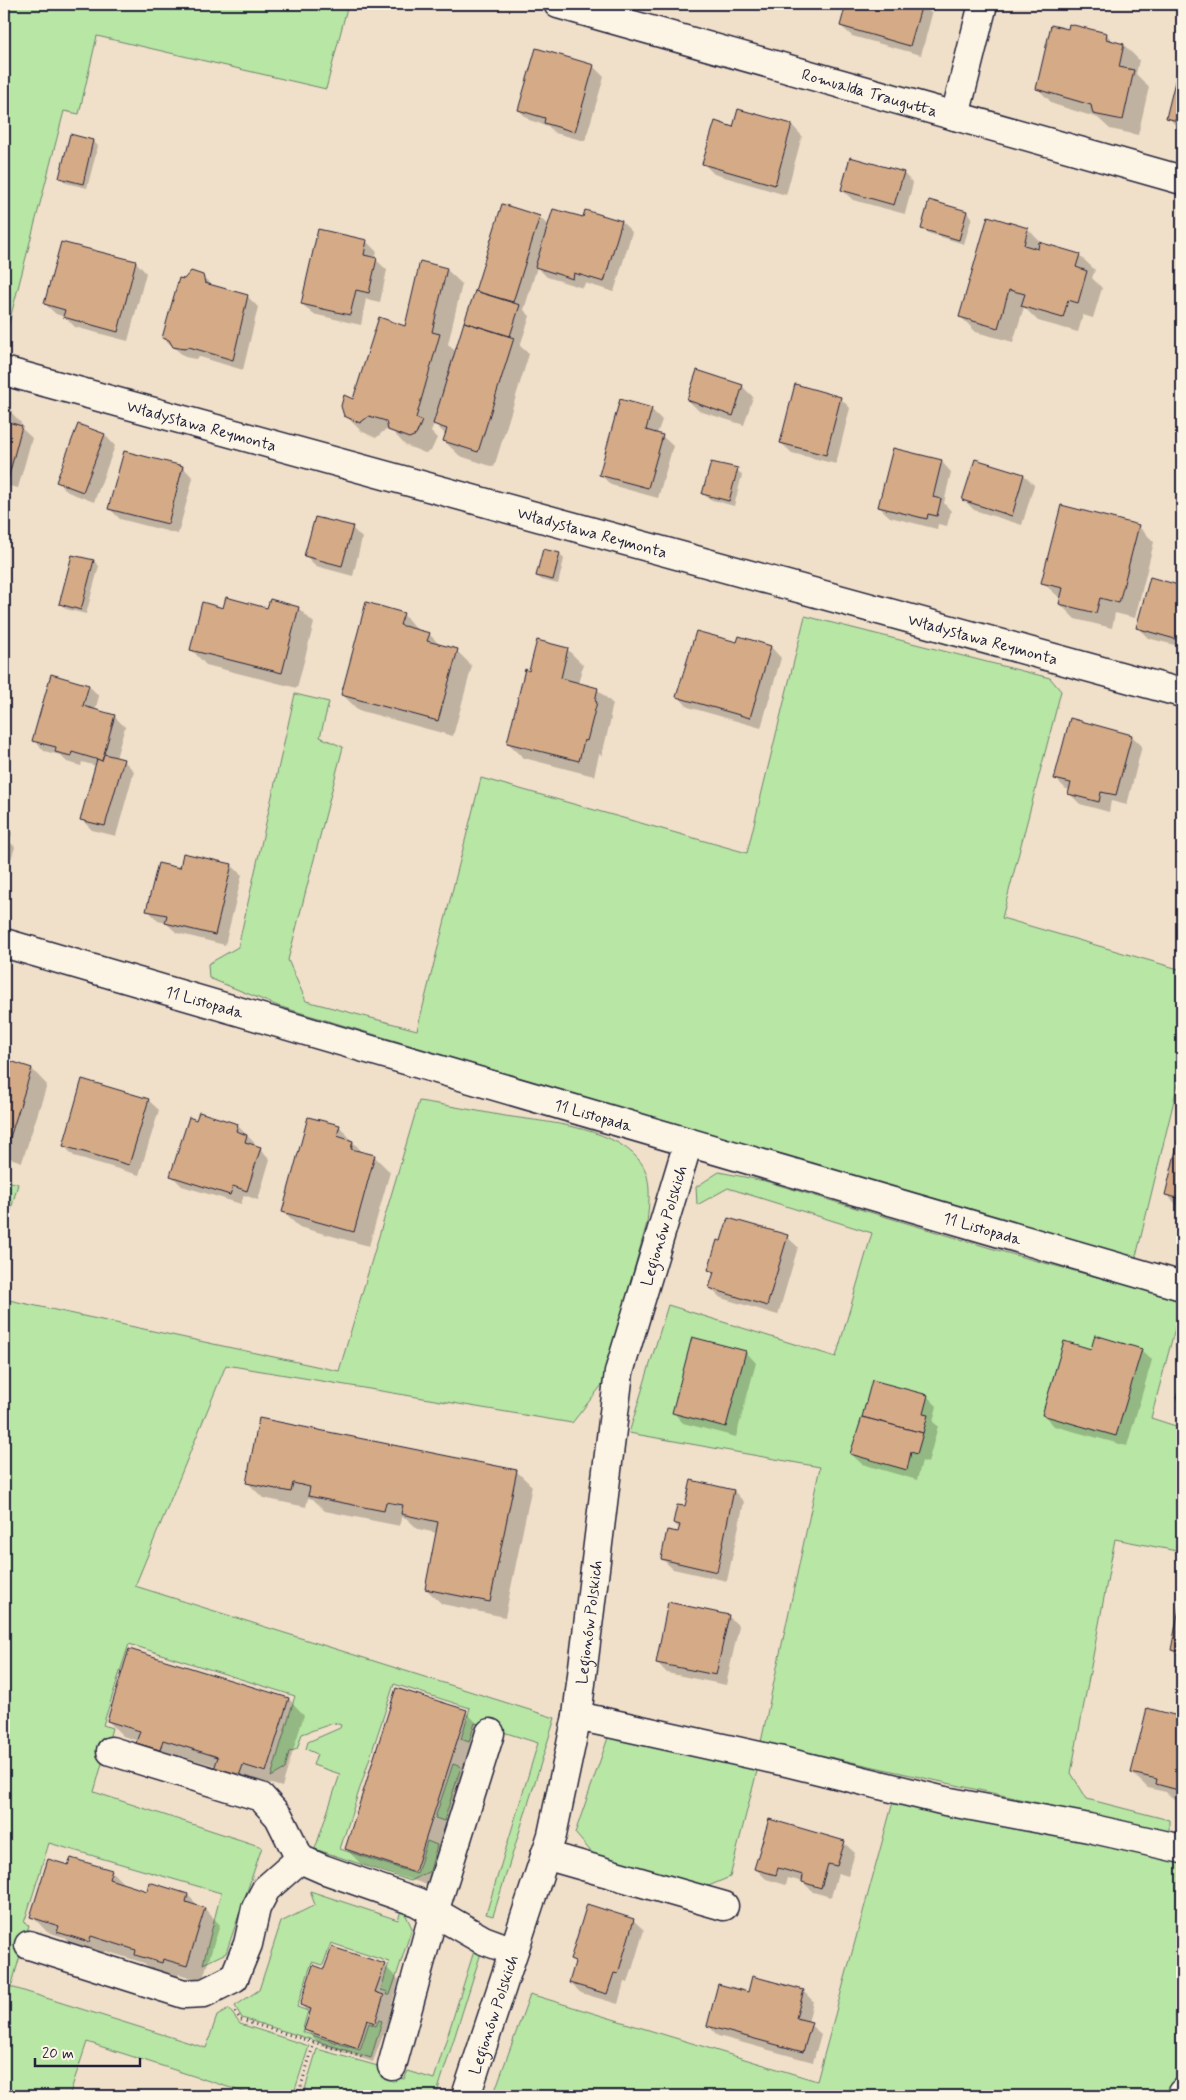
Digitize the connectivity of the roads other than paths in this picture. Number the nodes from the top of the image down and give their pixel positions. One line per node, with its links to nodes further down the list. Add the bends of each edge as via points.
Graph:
1 (558, 4): 3 (street, Romualda Traugutta)
2 (983, 4): 3 (street)
3 (955, 116): 4 (street, Romualda Traugutta)
4 (1182, 180)
5 (4, 371): 6 (street, Władysława Reymonta)
6 (1182, 693)
7 (4, 943): 8 (street, 11 Listopada)
8 (688, 1143): 9 (street, 11 Listopada); 10 (street, Legionów Polskich, via 619,1372)
9 (1182, 1286)
10 (577, 1716): 13 (street, via 945,1801); 14 (street, Legionów Polskich)
11 (490, 1734): 17 (street)
12 (111, 1751): 15 (street, via 261,1797 279,1817)
13 (1182, 1849)
14 (545, 1855): 16 (street); 19 (street, Legionów Polskich)
15 (300, 1859): 17 (street, via 417,1902); 18 (street, via 266,1889 256,1908 248,1944 234,1978 204,1994 184,1994)
16 (724, 1906)
17 (434, 1912): 19 (street, via 483,1940); 20 (street)
18 (29, 1945)
19 (513, 1951): 21 (street, Legionów Polskich)
20 (392, 2066)
21 (466, 2096)

